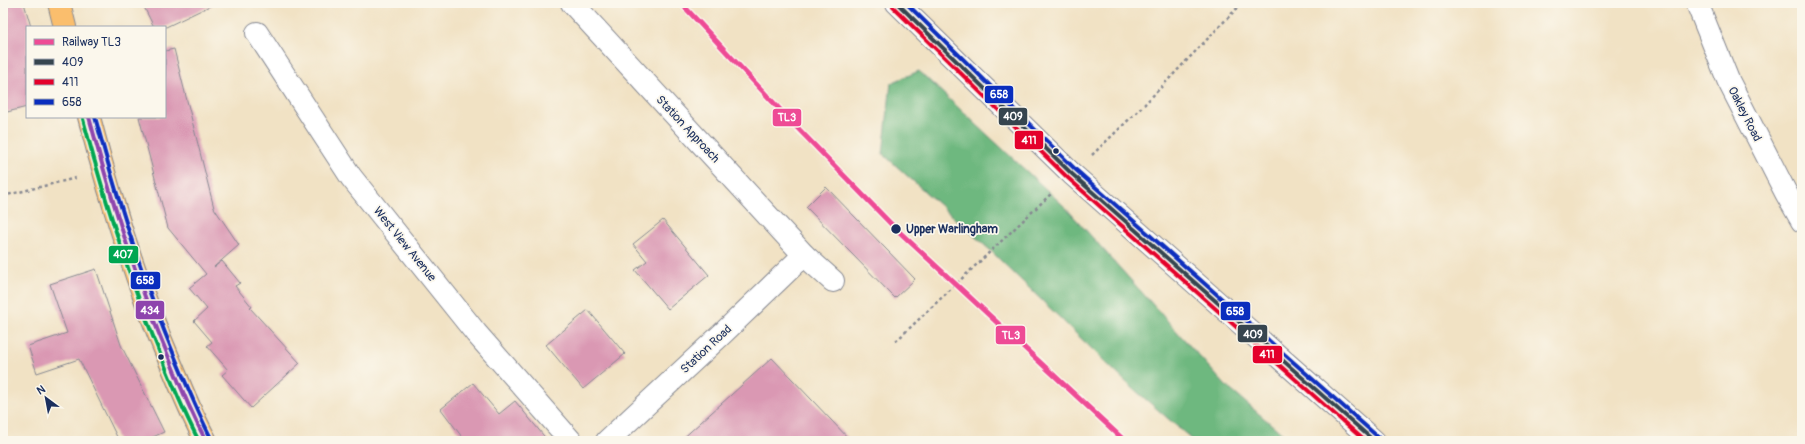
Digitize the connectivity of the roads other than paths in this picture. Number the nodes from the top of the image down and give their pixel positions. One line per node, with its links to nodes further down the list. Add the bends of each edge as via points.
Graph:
1 (59, 3): 5 (highway)
2 (572, 3): 9 (street, Station Approach)
3 (897, 3): 14 (street, via 1072,174)
4 (1697, 3): 8 (street, Oakley Road, via 1728,80)
5 (65, 26)
6 (257, 33): 12 (street, West View Avenue, via 351,177 476,333)
7 (89, 118): 11 (highway, via 124,241 153,323)
8 (1802, 221)
9 (804, 255): 10 (street, Station Approach); 13 (street, Station Road)
10 (833, 281)
11 (206, 441)
12 (571, 441)
13 (607, 441)
14 (1374, 441)

